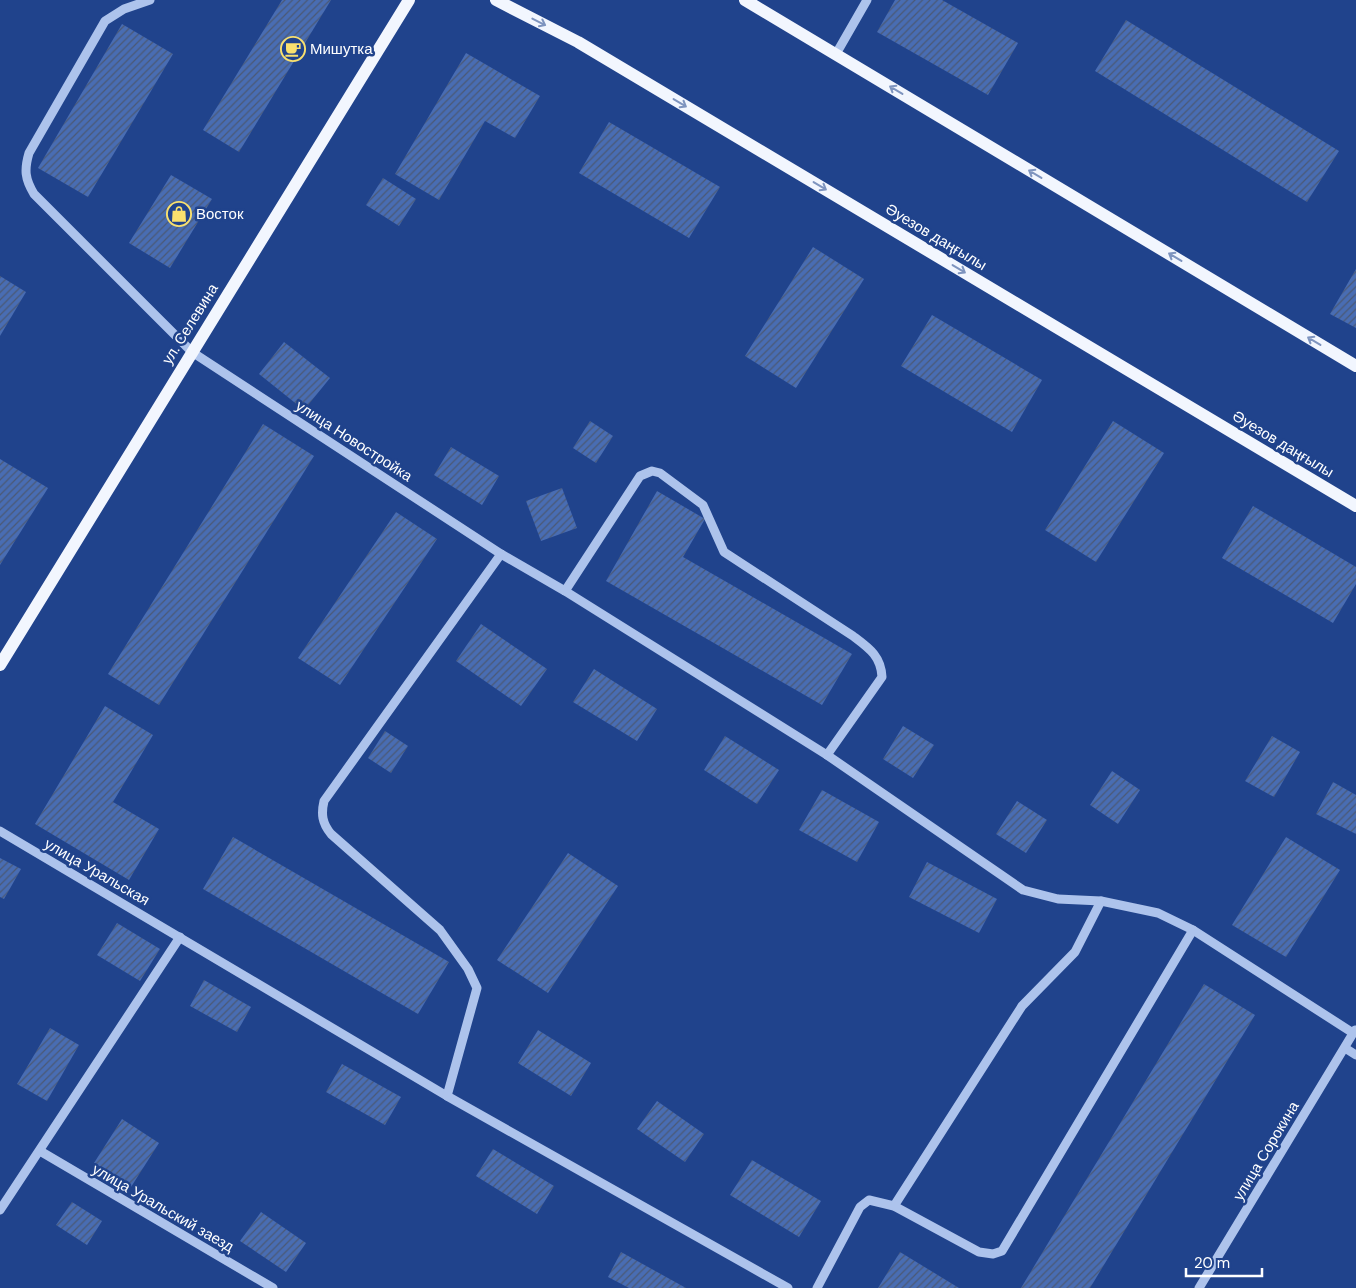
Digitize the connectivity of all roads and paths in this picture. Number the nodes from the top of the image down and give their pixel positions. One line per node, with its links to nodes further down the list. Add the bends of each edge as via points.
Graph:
1 (150, 0): 7 (street, улица Новостройка, via 124,9 105,21 29,153 26,179 34,194)
2 (409, 0): 7 (main road, ул. Селевина)
3 (496, 0): 9 (main road, Әуезов даңғылы, one-way to 9, via 578,42)
4 (745, 0): 6 (main road)
5 (867, 0): 6 (street)
6 (836, 54): 8 (main road, one-way to 6)
7 (192, 352): 10 (street, улица Новостройка); 12 (main road, ул. Селевина)
8 (1356, 366)
9 (1356, 506)
10 (501, 554): 11 (street, улица Новостройка); 21 (street, via 324,801 322,810 323,821 331,834 440,930 468,969 477,988)
11 (565, 591): 13 (street, улица Новостройка); 13 (street, via 640,476 660,473 703,506 724,552 853,636 882,664 882,677)
12 (0, 665)
13 (827, 755): 15 (street, улица Новостройка, via 1023,890 1058,899)
14 (0, 831): 17 (street, улица Уральская)
15 (1101, 901): 16 (street, улица Новостройка, via 1158,913); 23 (street, via 1075,952 1022,1006)
16 (1193, 930): 18 (street, улица Новостройка); 23 (street, via 1002,1251 992,1254 979,1252)
17 (180, 937): 21 (street, улица Уральская); 22 (street)
18 (1355, 1031): 19 (street, улица Сорокина)
19 (1345, 1048): 20 (street); 28 (street, улица Сорокина)
20 (1356, 1055)
21 (447, 1096): 26 (street, улица Уральская)
22 (40, 1151): 24 (street); 25 (street, улица Уральский заезд)
23 (894, 1206): 27 (street, via 869,1200 863,1203)
24 (0, 1210)
25 (273, 1288)
26 (788, 1288)
27 (817, 1288)
28 (1199, 1288)

